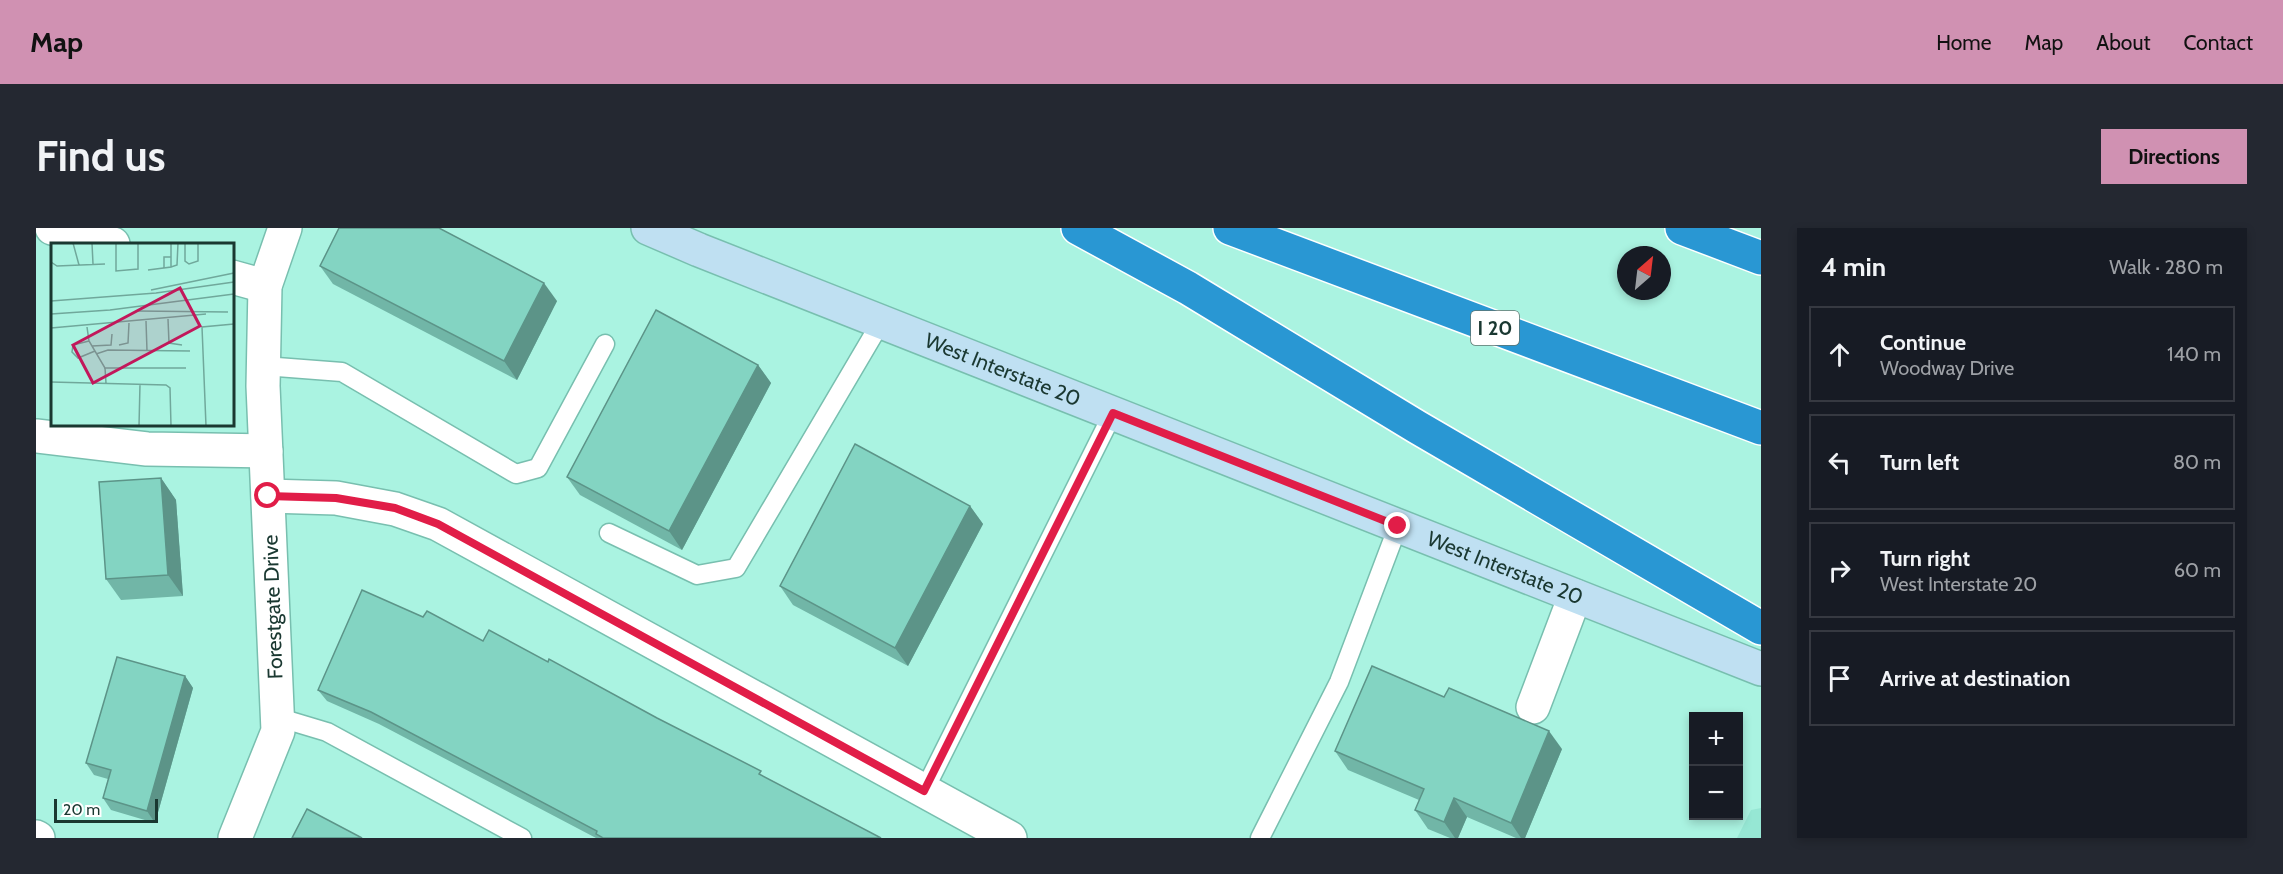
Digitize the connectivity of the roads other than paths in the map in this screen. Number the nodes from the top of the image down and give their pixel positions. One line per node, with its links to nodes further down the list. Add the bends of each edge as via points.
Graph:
1 (52, 228): 7 (street)
2 (285, 228): 10 (street, Forestgate Drive)
3 (648, 228): 11 (main road, West Interstate 20)
4 (1078, 228): 22 (highway, via 1188,288)
5 (1230, 228): 15 (highway, I 20)
6 (1682, 228): 8 (highway)
7 (109, 243)
8 (1761, 258)
9 (234, 278): 10 (street)
10 (265, 286): 13 (street, Forestgate Drive)
11 (881, 322): 14 (main road, West Interstate 20); 20 (lane, via 736,568 697,575)
12 (605, 344): 13 (lane, via 538,468 516,474 342,372)
13 (264, 366): 17 (street, Forestgate Drive)
14 (1113, 413): 19 (main road, West Interstate 20); 26 (lane)
15 (1761, 428)
16 (36, 436): 17 (street, via 147,449)
17 (266, 452): 18 (street, Forestgate Drive)
18 (268, 496): 25 (street, Forestgate Drive); 26 (street, via 336,498 395,508 438,524)
19 (1398, 526): 21 (main road, West Interstate 20); 30 (lane, via 1339,682)
20 (609, 533)
21 (1575, 596): 23 (main road, West Interstate 20); 24 (street)
22 (1761, 628)
23 (1761, 669)
24 (1533, 707)
25 (277, 717): 27 (street, Forestgate Drive, via 278,731); 28 (lane, via 327,732)
26 (924, 791): 29 (street)
27 (236, 838)
28 (522, 838)
29 (1010, 838)
30 (1260, 838)

